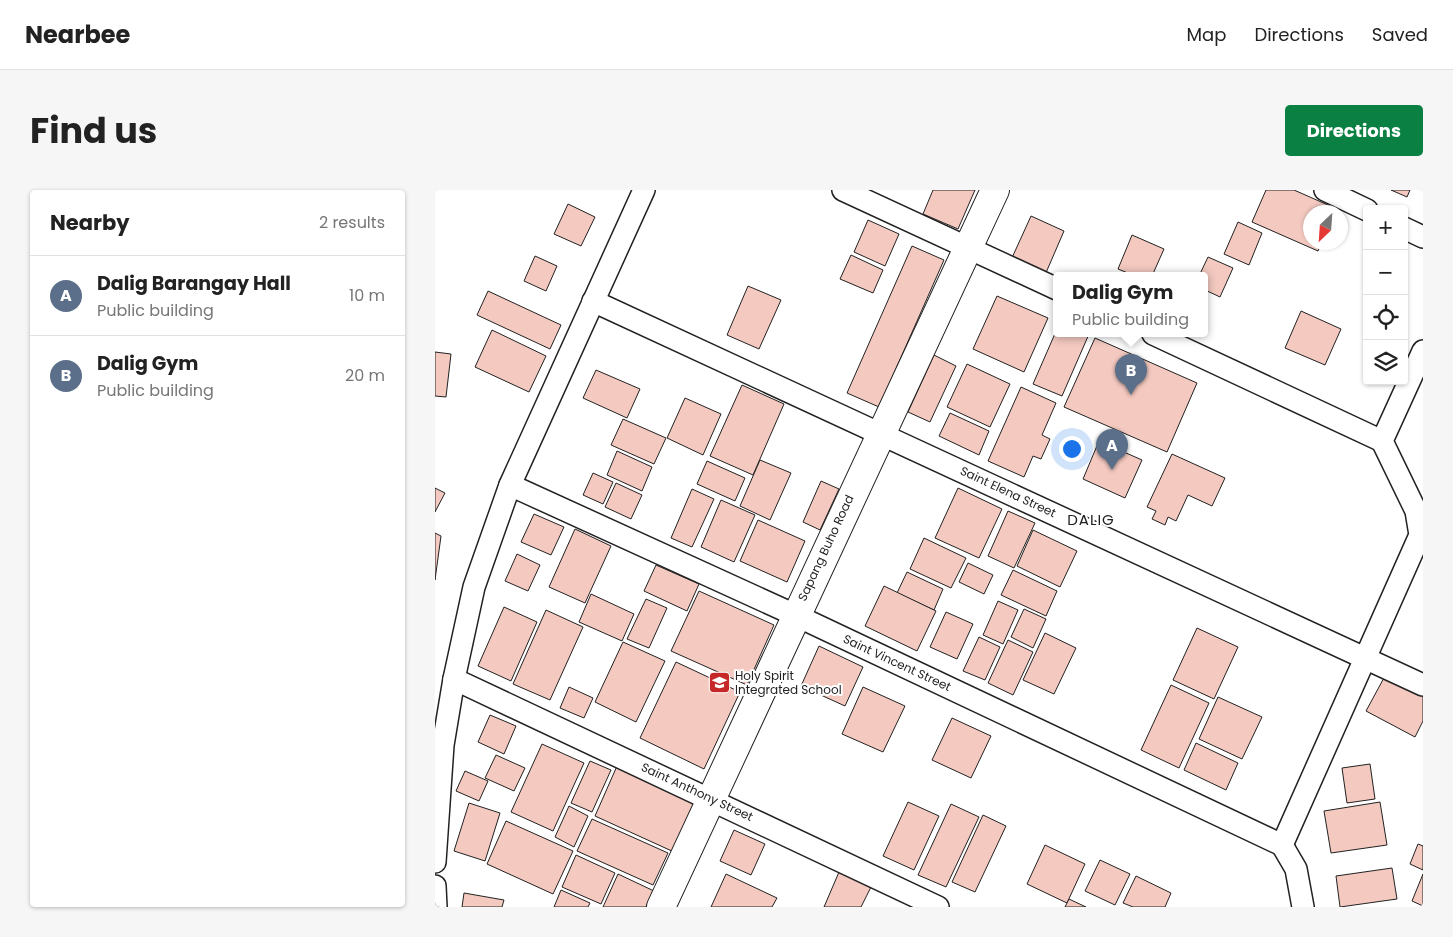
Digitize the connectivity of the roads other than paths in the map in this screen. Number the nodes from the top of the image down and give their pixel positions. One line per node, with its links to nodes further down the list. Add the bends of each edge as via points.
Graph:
1 (645, 190): 10 (street)
2 (843, 190): 8 (street)
3 (995, 190): 8 (street, Sapang Buho Road)
4 (1325, 190): 5 (street)
5 (1363, 208)
6 (1408, 230): 7 (street)
7 (1423, 237)
8 (968, 247): 9 (street); 13 (street, Sapang Buho Road)
9 (1053, 287)
10 (593, 301): 13 (street, Saint Elena Street); 15 (street)
11 (1159, 337): 14 (street)
12 (1423, 351): 14 (street)
13 (880, 433): 16 (street, Sapang Buho Road); 17 (street, Saint Elena Street)
14 (1382, 441): 17 (street, via 1416,511 1420,536)
15 (511, 485): 16 (street, Saint Vincent Street); 18 (street, via 474,586)
16 (795, 615): 20 (street, Sapang Buho Road); 21 (street, Saint Vincent Street)
17 (1366, 658): 19 (street, Saint Elena Street); 21 (street)
18 (454, 679): 20 (street, Saint Anthony Street); 22 (street, via 443,745)
19 (1423, 685)
20 (710, 799): 25 (street, Sapang Buho Road); 26 (street, Saint Anthony Street)
21 (1282, 845): 27 (street, via 1296,869)
22 (435, 862)
23 (435, 886): 24 (street)
24 (436, 907)
25 (661, 907)
26 (938, 907)
27 (1303, 907)

